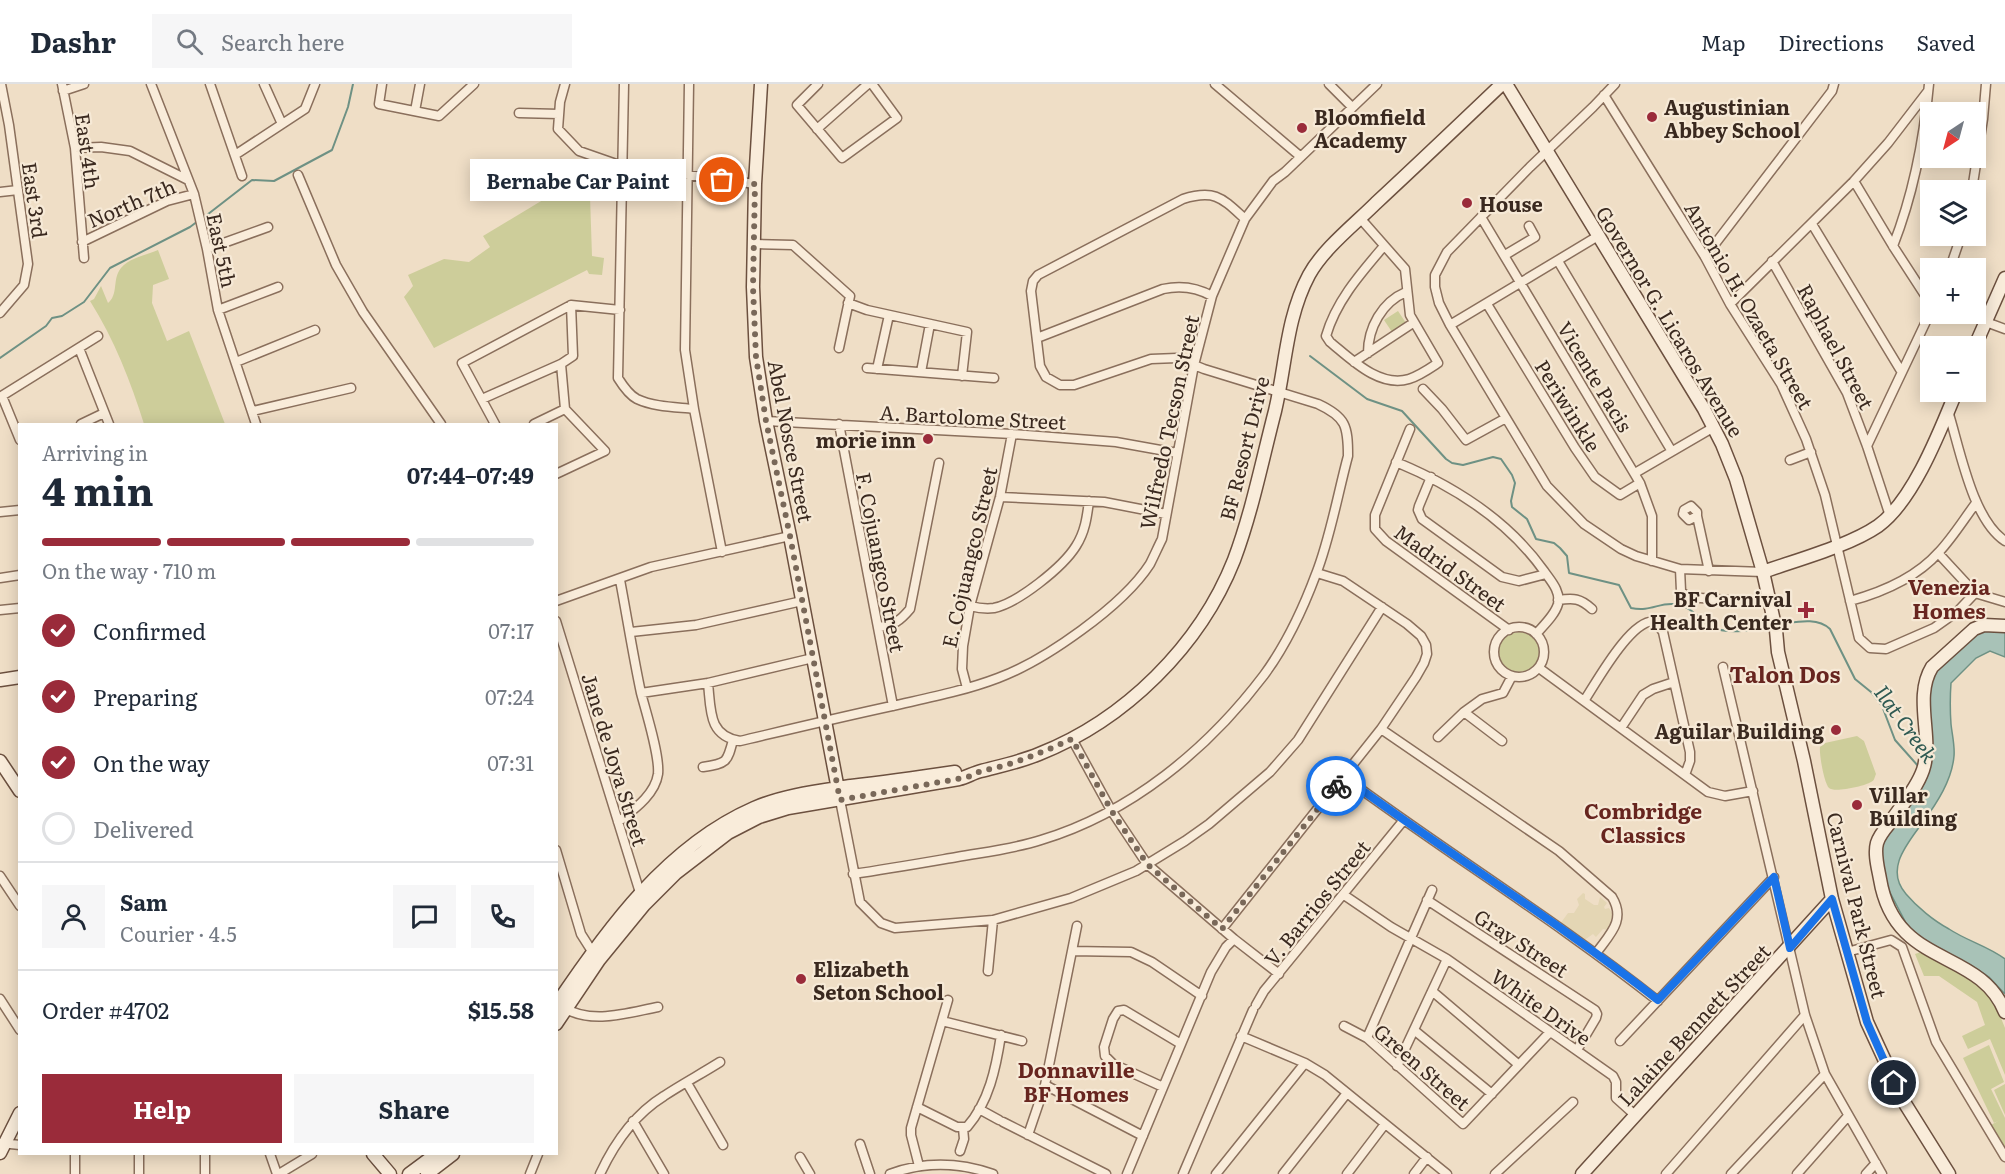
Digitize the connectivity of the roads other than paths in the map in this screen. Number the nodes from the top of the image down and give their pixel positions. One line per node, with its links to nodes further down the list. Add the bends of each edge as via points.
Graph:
1 (1, 84): 44 (street, East 3rd)
2 (84, 84): 23 (street)
3 (151, 84): 40 (street, East 5th)
4 (210, 84): 34 (street)
5 (264, 84): 30 (street)
6 (315, 84): 30 (street, via 305,109)
7 (382, 84): 27 (street, via 379,104)
8 (420, 84): 27 (street)
9 (474, 84): 27 (street, via 439,116)
10 (566, 84): 29 (street)
11 (624, 84): 36 (street)
12 (689, 84): 38 (street)
13 (761, 84): 43 (street, Abel Nosce Street)
14 (818, 84): 31 (street, via 797,105)
15 (870, 84): 31 (street); 31 (street, via 897,118 842,158)
16 (1215, 84): 35 (street)
17 (1329, 84): 26 (street)
18 (1377, 84): 26 (street, Wilfredo Tecson Street)
19 (1504, 84): 33 (street, Governor G. Licaros Avenue); 48 (street, BF Resort Drive)
20 (1615, 84): 25 (street)
21 (1834, 84): 60 (street)
22 (1986, 84): 41 (street)
23 (62, 87): 32 (street, East 4th)
24 (1929, 87): 42 (street); 57 (street, via 1906,214)
25 (1604, 95): 33 (street); 60 (street, Antonio H. Ozaeta Street)
26 (1352, 107): 35 (street, Wilfredo Tecson Street)
27 (415, 111)
28 (519, 113): 29 (street)
29 (559, 114): 36 (street, via 558,129 579,151)
30 (282, 124): 34 (street)
31 (817, 129)
32 (75, 148): 40 (street, via 130,151); 54 (street, East 4th)
33 (1546, 152): 47 (street); 53 (street, Governor G. Licaros Avenue)
34 (235, 155): 39 (street)
35 (1301, 157): 49 (street, Wilfredo Tecson Street, via 1273,181)
36 (622, 166): 38 (street); 75 (street)
37 (298, 175): 116 (street, via 346,282)
38 (687, 175): 43 (street); 107 (street, via 685,350)
39 (242, 176)
40 (188, 180): 46 (street, East 5th)
41 (1974, 180)
42 (1854, 181): 50 (street); 57 (street)
43 (755, 184): 55 (street, Abel Nosce Street)
44 (18, 190): 45 (street); 76 (street, East 3rd, via 28,264 24,285)
45 (0, 192)
46 (194, 194): 54 (street, North 7th, via 167,201); 58 (street, East 5th)
47 (1481, 217): 59 (street, Vicente Pacis); 82 (street, via 1447,252 1435,275 1439,303)
48 (1360, 218): 56 (street); 102 (street, BF Resort Drive, via 1310,272 1297,298)
49 (1245, 219): 69 (street, Wilfredo Tecson Street); 86 (street, via 1222,198 1196,194 1038,275 1031,291)
50 (1812, 224): 63 (street); 96 (street)
51 (1529, 226): 59 (street, via 1535,237)
52 (268, 227): 58 (street)
53 (1598, 236): 62 (street); 120 (street, Governor G. Licaros Avenue)
54 (82, 242): 61 (street, East 4th)
55 (754, 244): 70 (street, via 793,245 850,296); 112 (street, Abel Nosce Street, via 756,357)
56 (1384, 246): 68 (street, via 1405,269); 91 (street, via 1348,291 1326,336)
57 (1893, 246): 67 (street)
58 (207, 249): 74 (street, East 5th)
59 (1505, 255): 65 (street, Vicente Pacis)
60 (1706, 257): 72 (street, Antonio H. Ozaeta Street)
61 (84, 258)
62 (1558, 261): 65 (street); 125 (street)
63 (1772, 261): 72 (street); 124 (street, Raphael Street, via 1847,393)
64 (2005, 278): 78 (street)
65 (1522, 283): 71 (street); 132 (street, Vicente Pacis)
66 (278, 286): 74 (street)
67 (1920, 288)
68 (1406, 292): 79 (street); 89 (street, via 1389,302 1372,329)
69 (1212, 296): 86 (street, via 1175,286); 93 (street, Wilfredo Tecson Street)
70 (848, 303): 77 (street); 88 (street)
71 (1487, 304): 82 (street); 134 (street, Periwinkle, via 1595,477 1620,495)
72 (1730, 304): 126 (street, Antonio H. Ozaeta Street, via 1781,384)
73 (571, 305): 75 (street); 92 (street, via 575,352); 104 (street, via 462,363)
74 (218, 310): 90 (street, East 5th)
75 (620, 310): 107 (street, via 618,378 626,390 637,399)
76 (0, 312)
77 (889, 315): 80 (street); 95 (street)
78 (1986, 322): 83 (street)
79 (1413, 323): 89 (street); 91 (street, via 1438,363 1411,379 1399,381 1370,373)
80 (930, 324): 97 (street); 98 (street, via 967,333)
81 (1925, 324): 96 (street)
82 (1450, 325): 111 (street)
83 (2005, 329)
84 (315, 330): 90 (street)
85 (98, 336): 87 (street)
86 (1037, 338): 93 (street, via 1040,366 1046,377 1060,385 1074,386 1151,359 1177,358)
87 (79, 348): 103 (street); 110 (street)
88 (839, 348)
89 (1368, 353): 91 (street)
90 (236, 362): 108 (street, East 5th)
91 (1354, 362)
92 (561, 364): 104 (street); 106 (street)
93 (1194, 365): 102 (street); 127 (street, Wilfredo Tecson Street)
94 (867, 368): 95 (street)
95 (877, 369): 97 (street)
96 (1902, 371): 124 (street)
97 (921, 372): 98 (street)
98 (962, 376): 99 (street)
99 (994, 378)
100 (351, 388): 108 (street)
101 (1423, 389): 111 (street, via 1466,440)
102 (1279, 393): 152 (street, via 1335,412 1344,422 1348,436 1348,456); 193 (street, BF Resort Drive, via 1250,509 1218,594 1173,659 1146,686)
103 (1, 397): 123 (street)
104 (482, 399): 117 (street)
105 (1952, 402): 109 (street)
106 (565, 409): 118 (street); 131 (street, via 605,451)
107 (694, 409): 146 (street)
108 (253, 411): 115 (street, East 5th)
109 (1948, 411): 137 (street); 142 (street, via 1913,486)
110 (104, 413): 113 (street); 114 (street)
111 (1506, 418): 148 (street, via 1547,486 1565,506 1622,549)
112 (766, 421): 119 (street, A. Bartolome Street); 143 (street, Abel Nosce Street)
113 (83, 423)
114 (109, 423)
115 (256, 423)
116 (440, 423)
117 (494, 423)
118 (536, 423)
119 (839, 424): 122 (street, A. Bartolome Street); 172 (street, F. Cojuangco Street)
120 (1714, 427): 125 (street); 151 (street, Governor G. Licaros Avenue, via 1736,479)
121 (1410, 429): 129 (street, Madrid Street)
122 (1012, 434): 127 (street, A. Bartolome Street, via 1116,442); 135 (street, E. Cojuangco Street)
123 (18, 435)
124 (1867, 446): 142 (street, Raphael Street)
125 (1671, 450): 132 (street)
126 (1811, 452): 128 (street); 145 (street, Antonio H. Ozaeta Street)
127 (1177, 453): 140 (street, Wilfredo Tecson Street)
128 (1790, 460)
129 (1396, 462): 133 (street); 173 (street, Madrid Street, via 1375,515 1379,535)
130 (939, 463): 172 (street, via 910,609 901,620)
131 (558, 473)
132 (1635, 473): 134 (street, Vicente Pacis)
133 (1431, 477): 153 (street, via 1489,514); 153 (street, via 1418,510 1422,519 1503,577 1519,581)
134 (1640, 483): 148 (street, Vicente Pacis, via 1652,516)
135 (1000, 497): 136 (street); 164 (street, E. Cojuangco Street)
136 (1089, 501): 140 (street); 164 (street, via 1086,528 1076,547 1046,577 994,608)
137 (1976, 503): 144 (street, via 1987,524); 147 (street)
138 (18, 510): 139 (street)
139 (0, 512)
140 (1166, 514): 184 (street, Wilfredo Tecson Street, via 1161,539 1149,564 1109,607 1036,660)
141 (1697, 516): 150 (street)
142 (1890, 516): 145 (street, via 1865,534)
143 (790, 536): 146 (street); 162 (street, Abel Nosce Street)
144 (2005, 541)
145 (1838, 545): 151 (street); 161 (street, Antonio H. Ozaeta Street)
146 (722, 552): 156 (street, via 651,567)
147 (1938, 553): 157 (street); 161 (street, via 1896,585)
148 (1652, 561): 149 (street)
149 (1680, 569): 150 (street); 160 (street, via 1681,591 1687,597)
150 (1709, 570): 151 (street)
151 (1763, 572): 169 (street, Governor G. Licaros Avenue)
152 (1317, 573): 165 (street, via 1343,581); 203 (street, via 1288,636 1265,674 1233,712 1175,768)
153 (1546, 574): 159 (street, via 1556,588)
154 (18, 575): 155 (street)
155 (0, 578)
156 (620, 580): 158 (street); 174 (street)
157 (1975, 593): 161 (street, Antonio H. Ozaeta Street, via 1934,628 1876,650 1859,638); 163 (street)
158 (558, 600)
159 (1558, 600): 167 (street, via 1576,598); 175 (street, via 1555,611)
160 (1728, 600)
161 (1850, 600)
162 (801, 601): 174 (street, via 696,625); 176 (street, Abel Nosce Street)
163 (2005, 602)
164 (970, 606): 184 (street, E. Cojuangco Street, via 962,669)
165 (1382, 607): 191 (street, via 1421,636 1427,654 1425,663); 207 (street, via 1298,740 1270,772 1209,824)
166 (18, 608): 168 (street)
167 (1592, 609)
168 (0, 610)
169 (1775, 625): 213 (street, Carnival Park Street)
170 (2005, 626): 237 (street, via 1974,628 1932,667 1926,682 1923,770 1877,843 1876,852 1881,886 1894,920 1916,942 1979,977 1996,993)
171 (558, 627): 205 (street, Jane de Joya Street)
172 (879, 627): 187 (street, F. Cojuangco Street)
173 (1509, 630): 175 (street, via 1523,628); 179 (street, via 1497,642 1495,659)
174 (631, 632): 185 (street)
175 (1536, 634): 177 (street, via 1544,650)
176 (813, 658): 183 (street); 189 (street, Abel Nosce Street)
177 (1539, 668): 179 (street, via 1527,676); 186 (street)
178 (1724, 668): 201 (street)
179 (1512, 676): 188 (street, via 1503,693 1482,699)
180 (18, 677): 181 (street)
181 (0, 680)
182 (1674, 682): 186 (street, via 1661,627 1651,620 1624,640); 190 (street, via 1643,695); 198 (street, via 1690,752)
183 (708, 683): 185 (street); 194 (street, via 712,721 721,734)
184 (967, 688): 187 (street, Wilfredo Tecson Street)
185 (641, 693): 205 (street, via 658,775 651,791)
186 (1584, 701): 190 (street)
187 (893, 706): 189 (street, Wilfredo Tecson Street)
188 (1464, 712): 192 (street); 195 (street)
189 (825, 722): 194 (street); 202 (street, Abel Nosce Street)
190 (1621, 728): 198 (street)
191 (1381, 729): 199 (street); 224 (street, via 1559,851 1612,897 1618,917)
192 (1438, 737)
193 (1072, 739): 202 (street, BF Resort Drive, via 1039,754 977,772 967,770); 203 (street)
194 (733, 740): 197 (street, via 723,764)
195 (1502, 741)
196 (0, 760): 200 (street)
197 (703, 767)
198 (1685, 775): 201 (street, via 1717,795)
199 (1344, 777): 204 (street); 219 (street)
200 (18, 788)
201 (1753, 791): 210 (street)
202 (838, 794): 208 (street); 214 (street, BF Resort Drive, via 807,793 754,808 685,852)
203 (1111, 810): 207 (street); 208 (street, via 1043,840 1005,850)
204 (1403, 821): 212 (street, V. Barrios Street); 224 (street)
205 (618, 822): 214 (street, Jane de Joya Street)
206 (558, 857): 226 (street, via 580,934)
207 (1147, 864): 217 (street, via 1071,898); 219 (street)
208 (853, 874): 217 (street, via 860,902 881,922 895,928)
209 (0, 876): 216 (street)
210 (1774, 877): 222 (street); 234 (street)
211 (1432, 890): 215 (street)
212 (1344, 895): 220 (street, White Drive); 229 (street, V. Barrios Street)
213 (1832, 899): 222 (street, Lalaine Bennett Street); 225 (street, Carnival Park Street)
214 (642, 900): 226 (street, BF Resort Drive)
215 (1427, 900): 220 (street); 250 (street, Gray Street, via 1590,1005 1597,1014)
216 (18, 903)
217 (993, 920): 228 (street)
218 (1077, 926): 223 (street)
219 (1222, 929): 221 (street)
220 (1411, 937): 227 (street, White Drive); 246 (street)
221 (1234, 939): 229 (street); 231 (street, via 1211,972)
222 (1790, 948): 238 (street); 264 (street, Lalaine Bennett Street)
223 (1071, 951): 231 (street, via 1131,952); 257 (street)
224 (1597, 952): 234 (street)
225 (1847, 952): 288 (street, via 1892,940 1902,947 1936,1042); 320 (street, Carnival Park Street, via 1867,1022 1884,1063)
226 (596, 957): 235 (street, BF Resort Drive)
227 (1447, 959): 230 (street); 243 (street, White Drive)
228 (988, 971)
229 (1279, 974): 245 (street, V. Barrios Street, via 1264,991)
230 (1432, 992): 242 (street); 253 (street)
231 (1202, 996): 249 (street)
232 (0, 999): 241 (street)
233 (948, 1000): 239 (street)
234 (1658, 1000): 248 (street)
235 (559, 1005): 236 (street, via 594,1017)
236 (658, 1007)
237 (2005, 1012)
238 (1805, 1015): 255 (street); 315 (street)
239 (942, 1021): 244 (street); 262 (street)
240 (1344, 1026): 246 (street, Green Street)
241 (18, 1027)
242 (1414, 1030): 254 (street); 260 (street)
243 (1550, 1032): 250 (street, White Drive); 253 (street, Green Street)
244 (1000, 1035): 247 (street); 263 (street, via 997,1065)
245 (1241, 1036): 252 (street); 307 (street, V. Barrios Street)
246 (1367, 1038): 254 (street, Green Street)
247 (1022, 1041)
248 (1620, 1041)
249 (1181, 1044): 258 (street); 258 (street, via 1124,1010 1118,1011 1113,1019 1105,1056 1113,1064)
250 (1577, 1050): 264 (street, White Drive, via 1613,1076 1617,1098)
251 (720, 1062): 256 (street)
252 (1305, 1063): 259 (street); 308 (street)
253 (1519, 1065): 260 (street, Green Street)
254 (1397, 1066): 260 (street, Green Street, via 1463,1124)
255 (1825, 1074): 265 (street); 316 (street)
256 (687, 1083): 267 (street, via 663,1096); 274 (street)
257 (1045, 1085): 270 (street); 271 (street)
258 (1163, 1087): 271 (street)
259 (1347, 1093): 268 (street); 309 (street)
260 (1492, 1094)
261 (1573, 1102): 313 (street)
262 (917, 1107): 269 (street); 290 (street, via 910,1135)
263 (979, 1109): 269 (street); 270 (street)
264 (1635, 1116): 314 (street, Lalaine Bennett Street)
265 (1848, 1116): 289 (street); 317 (street)
266 (18, 1117): 275 (street)
267 (633, 1121): 299 (street); 300 (street)
268 (1385, 1124): 287 (street); 310 (street)
269 (963, 1128): 276 (street)
270 (1028, 1135): 305 (street)
271 (1143, 1136): 306 (street)
272 (860, 1144): 302 (street)
273 (18, 1145): 275 (street)
274 (723, 1145)
275 (1, 1147)
276 (960, 1151)
277 (75, 1155): 291 (street)
278 (139, 1155): 292 (street)
279 (205, 1155): 293 (street)
280 (270, 1155): 294 (street)
281 (310, 1155): 294 (street)
282 (374, 1155): 295 (street)
283 (435, 1155): 296 (street)
284 (452, 1155): 297 (street)
285 (538, 1155): 298 (street)
286 (800, 1156): 301 (street)
287 (1427, 1157): 311 (street); 312 (street)
288 (2005, 1157)
289 (1876, 1163): 318 (street); 319 (street)
290 (919, 1166): 303 (street); 304 (street, via 948,1164)
291 (75, 1174)
292 (139, 1174)
293 (205, 1174)
294 (278, 1174)
295 (390, 1174)
296 (409, 1174)
297 (427, 1174)
298 (530, 1174)
299 (600, 1174)
300 (664, 1174)
301 (810, 1174)
302 (870, 1174)
303 (890, 1174)
304 (993, 1174)
305 (1106, 1174)
306 (1128, 1174)
307 (1183, 1174)
308 (1216, 1174)
309 (1282, 1174)
310 (1347, 1174)
311 (1414, 1174)
312 (1448, 1174)
313 (1495, 1174)
314 (1582, 1174)
315 (1666, 1174)
316 (1731, 1174)
317 (1797, 1174)
318 (1866, 1174)
319 (1882, 1174)
320 (1949, 1174)

